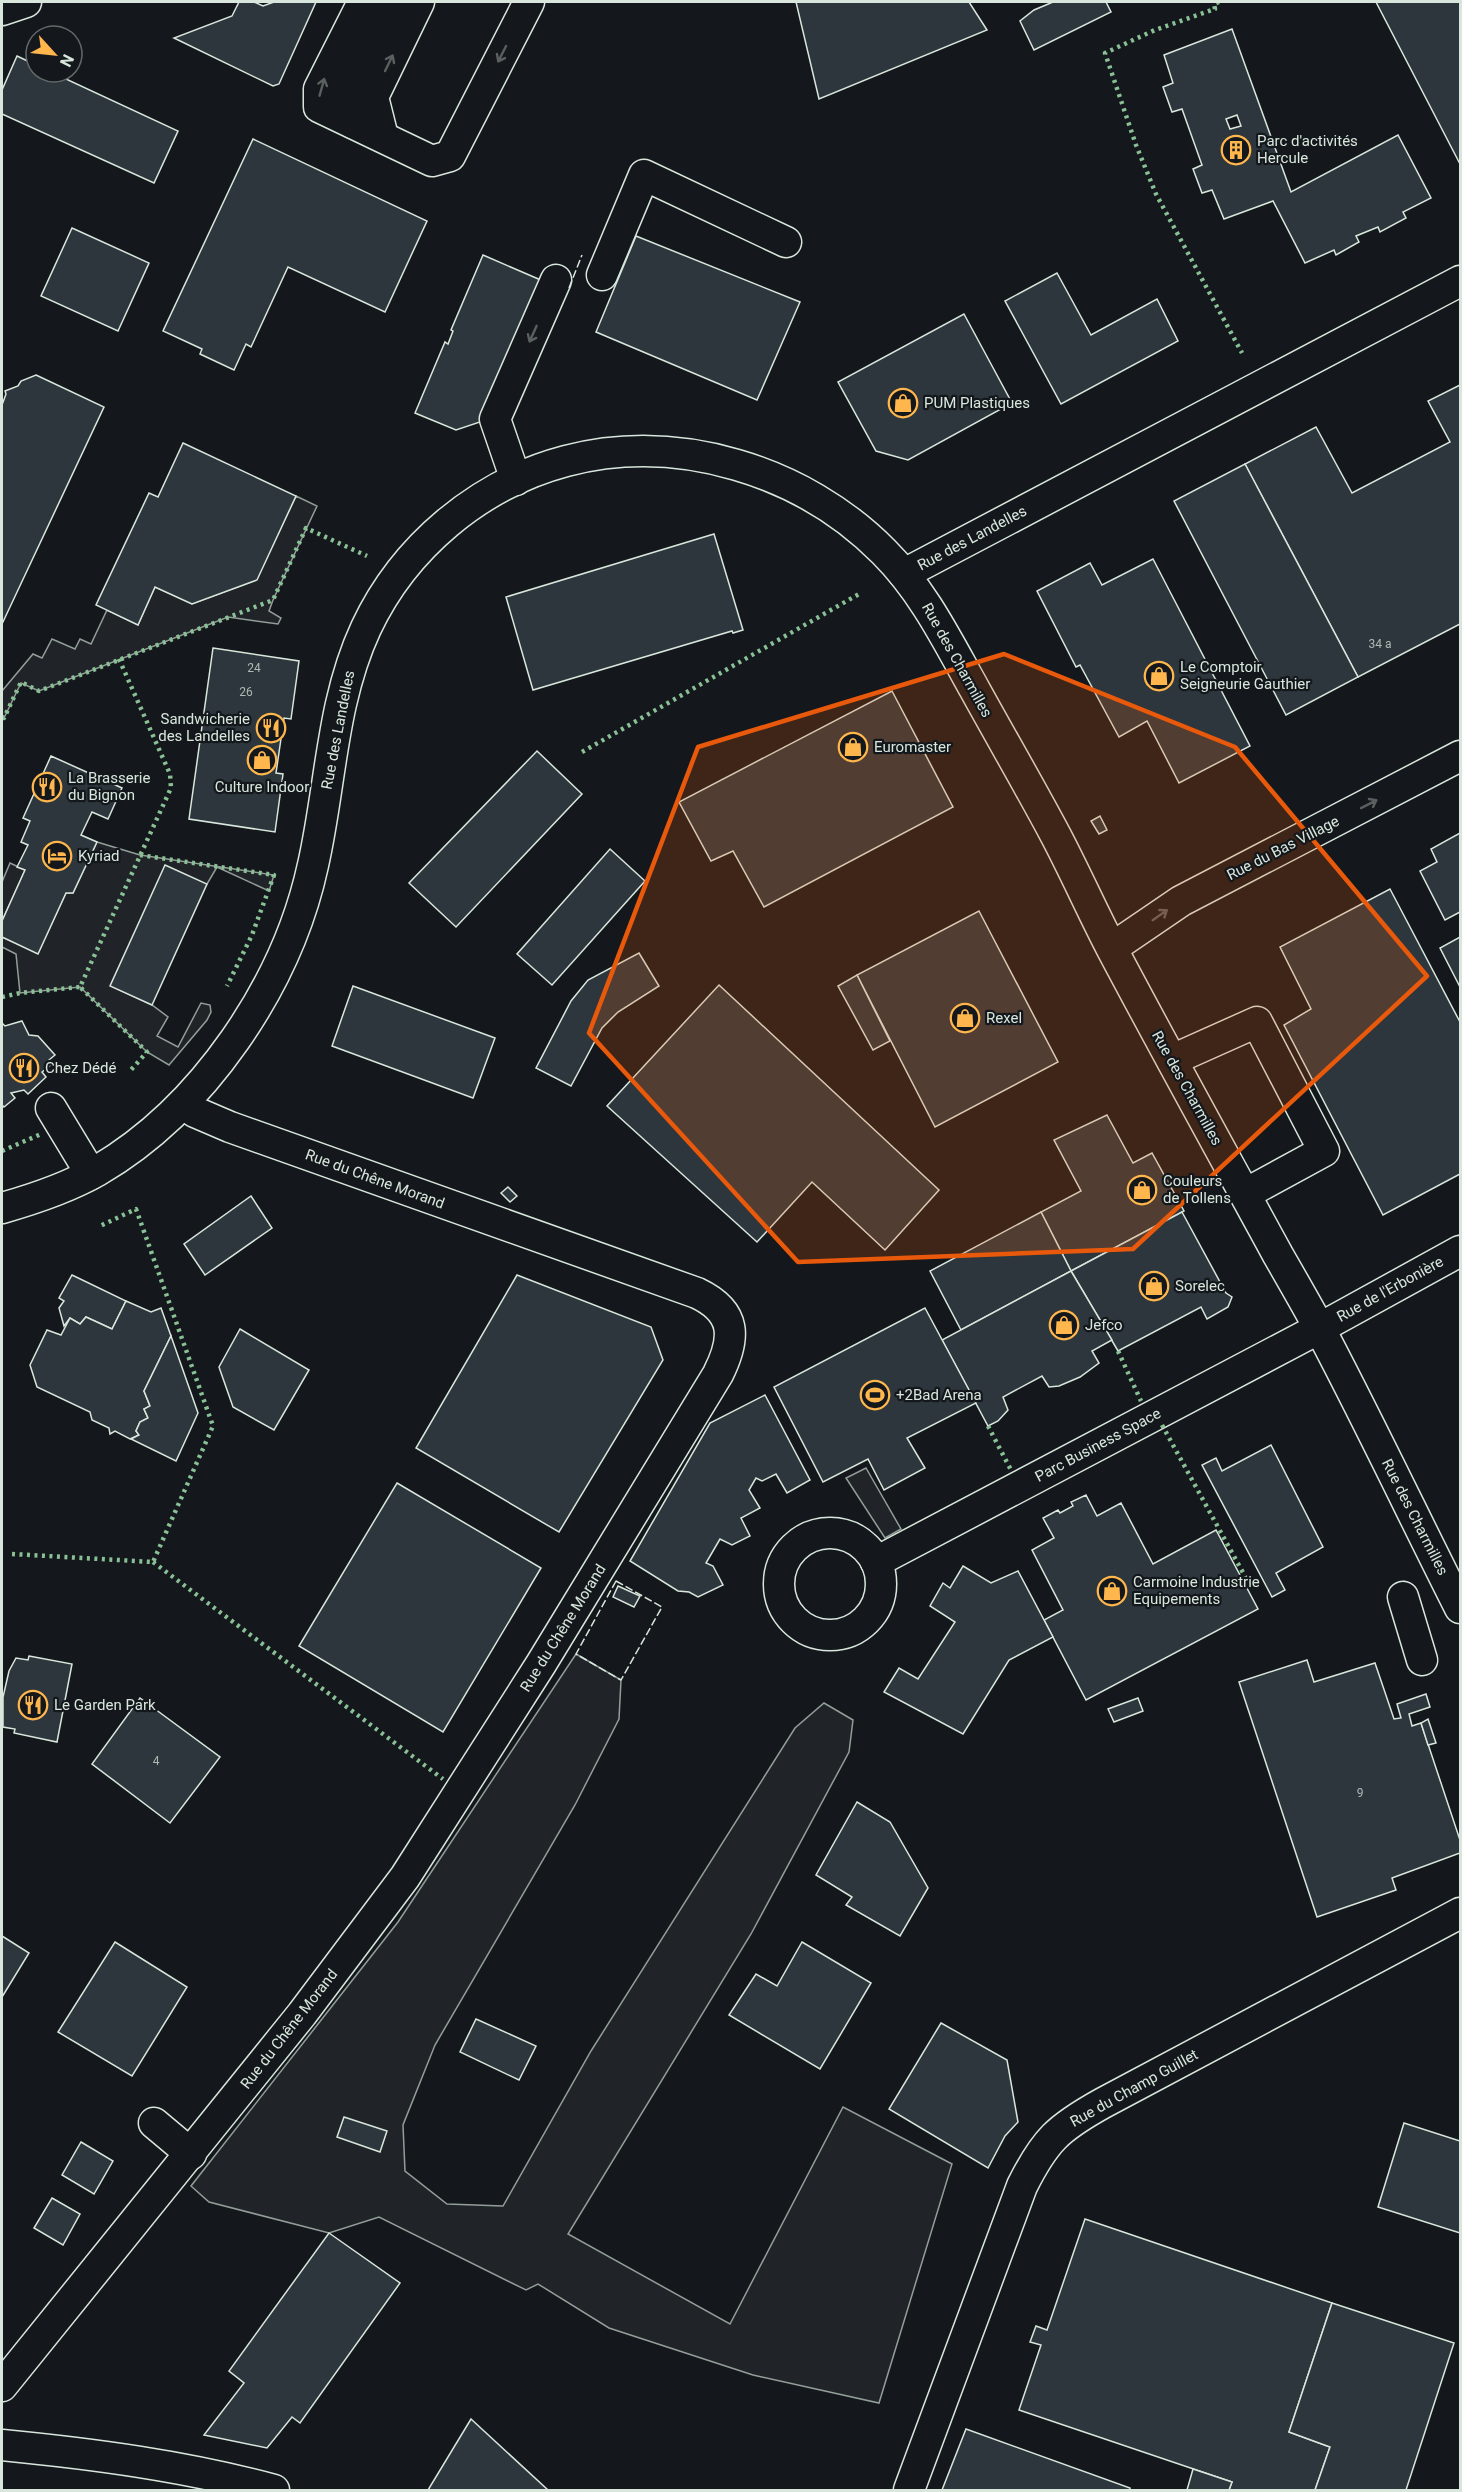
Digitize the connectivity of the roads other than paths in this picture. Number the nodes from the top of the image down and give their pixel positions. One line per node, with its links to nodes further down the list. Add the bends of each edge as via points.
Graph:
1 (26, 2): 6 (street)
2 (363, 2): 7 (street, one-way to 2, via 319,107 319,89)
3 (393, 2): 7 (street, via 347,97)
4 (419, 2): 8 (street, one-way to 4, via 373,97)
5 (529, 2): 8 (street, one-way to 8, via 450,156 432,161)
6 (2, 10)
7 (353, 123): 8 (street)
8 (383, 137)
9 (786, 242): 10 (street, via 644,176)
10 (602, 275)
11 (556, 280): 13 (street, one-way to 13, via 495,419)
12 (1461, 281): 14 (street, Rue des Landelles)
13 (516, 480): 14 (street, Rue des Landelles, via 569,460 624,452 653,450 721,460 780,480 823,504 862,531); 18 (street, Rue des Landelles, via 442,525 418,548 392,581 369,621 342,690 314,861 294,928 270,983 248,1018)
14 (904, 574): 16 (street, Rue des Charmilles, via 929,606 1050,825)
15 (1461, 756): 16 (street, Rue du Bas Village, one-way to 15, via 1181,901)
16 (1112, 948): 17 (street, Rue des Charmilles)
17 (1172, 1060): 21 (street, Rue des Charmilles); 21 (street, via 1257,1022 1324,1151)
18 (183, 1104): 20 (street, Rue des Landelles, via 127,1152); 31 (street, Rue du Chêne Morand, via 230,1126 697,1293 720,1308 728,1320 731,1336 718,1374 405,1877)
19 (51, 1108): 20 (street)
20 (91, 1174): 22 (street, Rue des Landelles, via 58,1190)
21 (1245, 1194): 24 (street, Rue des Charmilles)
22 (2, 1208)
23 (1461, 1251): 24 (street, Rue de l'Erbonière)
24 (1320, 1328): 25 (street, Parc Business Space); 27 (street, Rue des Charmilles)
25 (876, 1562)
26 (1403, 1597): 28 (street)
27 (1461, 1608)
28 (1422, 1660)
29 (1461, 1913): 35 (street, Rue du Champ Guillet, via 1103,2103 1057,2132 1037,2156 1022,2186)
30 (154, 2123): 31 (street)
31 (191, 2154): 32 (street, Rue du Chêne Morand)
32 (2, 2386)
33 (2, 2445): 34 (street, via 133,2460 219,2475)
34 (274, 2490)
35 (909, 2490)

